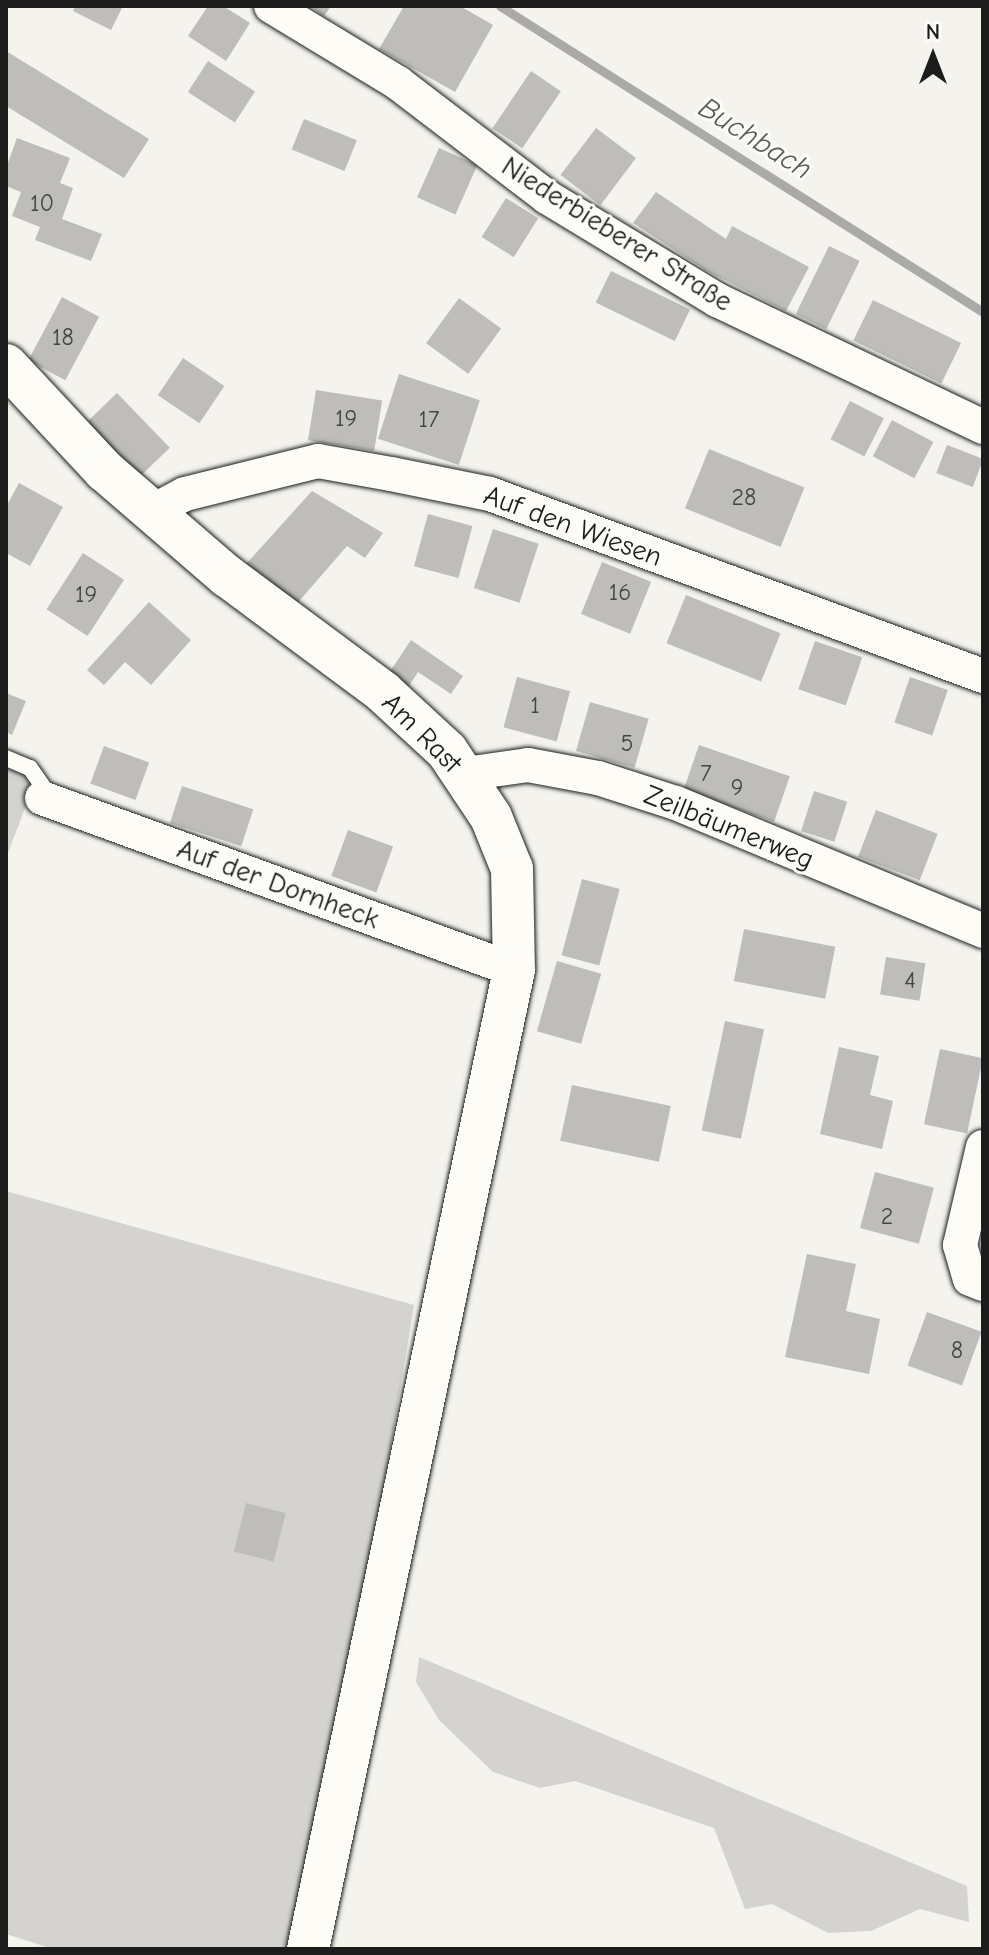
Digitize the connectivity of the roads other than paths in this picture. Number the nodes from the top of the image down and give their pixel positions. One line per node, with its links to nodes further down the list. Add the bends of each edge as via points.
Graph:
1 (271, 6): 3 (street, Niederbieberer Straße, via 398,83 547,197 717,300)
2 (6, 365): 4 (street, Am Rast, via 104,470)
3 (983, 427)
4 (153, 511): 5 (street, Auf den Wiesen, via 185,494 318,461 405,477 490,494); 7 (street, Am Rast, via 227,576 383,692)
5 (983, 676)
6 (6, 758): 8 (lane, via 30,768)
7 (465, 774): 9 (street, Zeilbäumerweg, via 528,765 598,778 676,803); 10 (street, Am Rast, via 512,869)
8 (48, 800): 10 (street, Auf der Dornheck)
9 (983, 931)
10 (514, 970): 13 (street, Am Rast)
11 (983, 1147): 12 (street, via 960,1245 970,1279)
12 (983, 1284)
13 (308, 1949)

